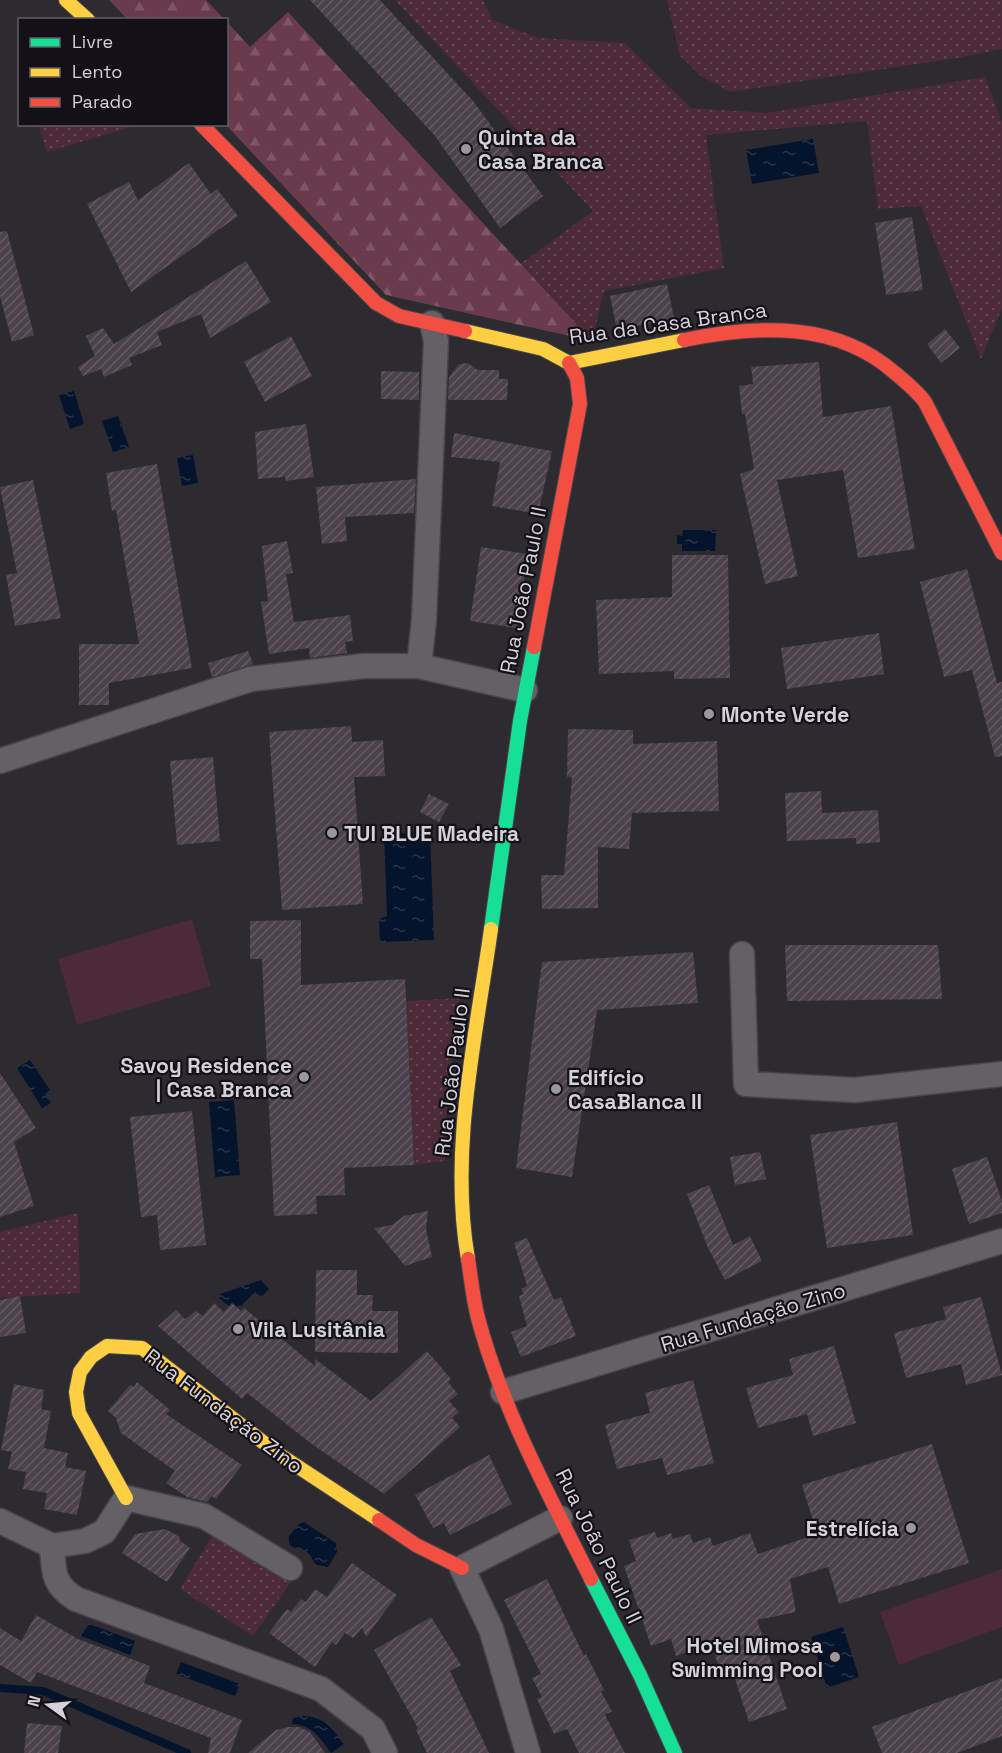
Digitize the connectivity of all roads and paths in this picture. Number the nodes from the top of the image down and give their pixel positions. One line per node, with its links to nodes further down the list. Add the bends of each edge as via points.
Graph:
1 (66, 0): 2 (street)
2 (85, 18)
3 (203, 126): 4 (street, Rua da Casa Branca, via 376,303 399,316)
4 (432, 324): 5 (street, Rua da Casa Branca, via 543,349); 7 (street, via 436,341)
5 (569, 363): 6 (street, Rua da Casa Branca, via 749,328 794,327 844,339 881,360 918,393); 8 (street, Rua João Paulo II, via 577,378 580,404)
6 (1002, 554)
7 (419, 666): 8 (street); 9 (street, via 364,666 251,680)
8 (525, 690): 13 (street, Rua João Paulo II, via 462,1137 463,1231 477,1317)
9 (0, 761)
10 (742, 954): 11 (street, via 746,1084 855,1090)
11 (1002, 1074)
12 (1002, 1241): 13 (street, Rua Fundação Zino)
13 (503, 1392): 15 (street, Rua João Paulo II)
14 (126, 1498): 17 (street, via 104,1532 85,1541); 18 (street, via 204,1516); 19 (street, Rua Fundação Zino, via 79,1413 76,1392 80,1372 91,1357 108,1346 142,1348 277,1453 416,1545)
15 (561, 1518): 19 (street); 22 (street, Rua João Paulo II)
16 (0, 1521): 17 (street)
17 (52, 1546): 20 (street, via 55,1580 63,1591 321,1689 373,1729)
18 (290, 1568)
19 (462, 1568): 21 (street, via 491,1629)
20 (385, 1753)
21 (528, 1753)
22 (675, 1753)

